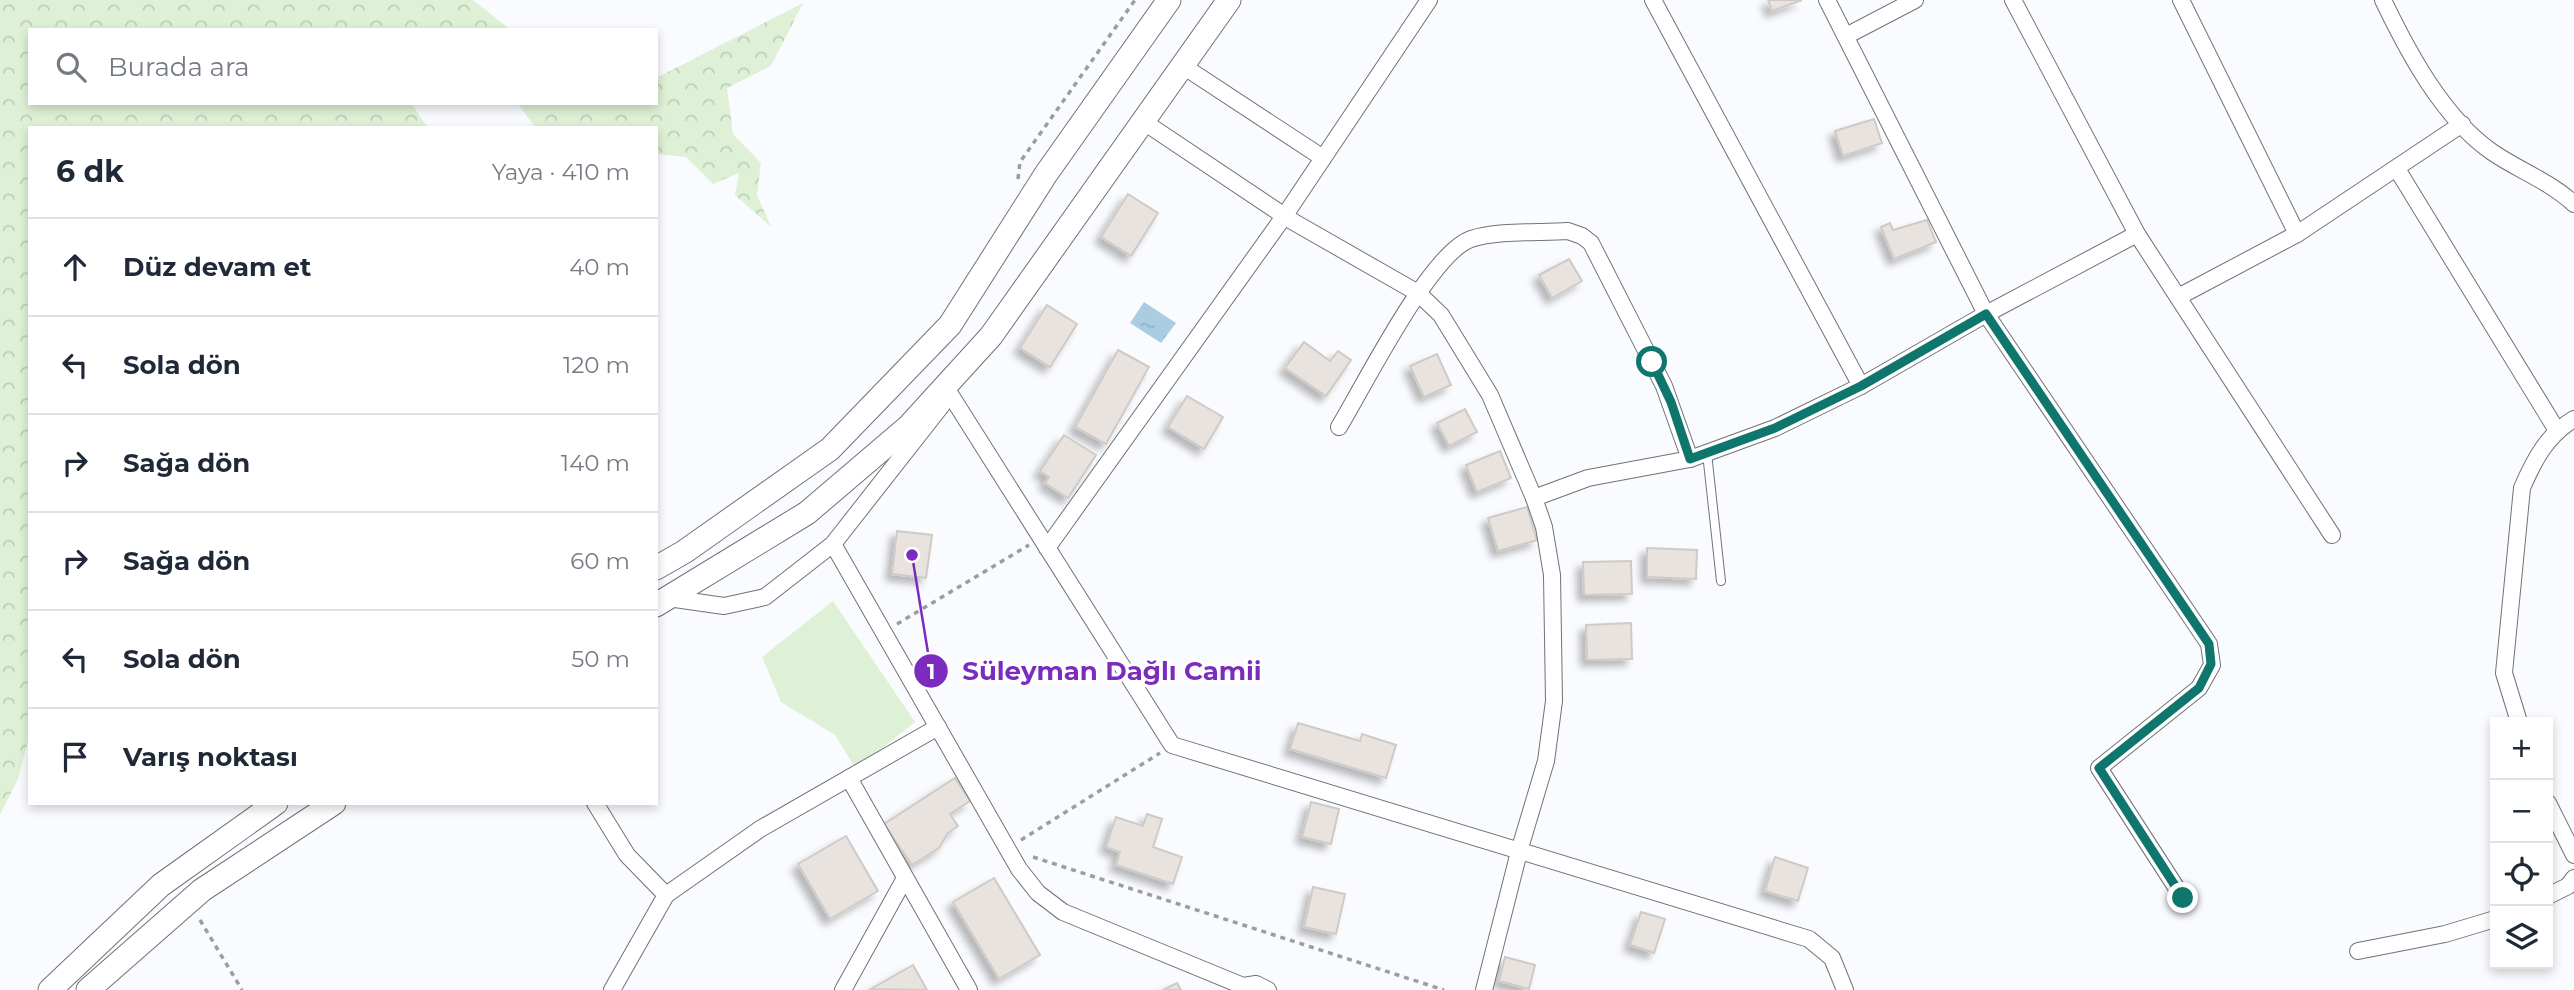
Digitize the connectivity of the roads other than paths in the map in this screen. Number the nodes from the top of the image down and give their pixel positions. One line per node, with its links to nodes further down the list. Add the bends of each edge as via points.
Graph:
1 (1169, 0): 35 (main road, via 1046,174 950,325 830,449)
2 (1228, 0): 11 (main road)
3 (1429, 0): 14 (street)
4 (1653, 0): 24 (street)
5 (1828, 0): 10 (street)
6 (1914, 0): 10 (street)
7 (2013, 0): 18 (street)
8 (2180, 0): 19 (street)
9 (2383, 0): 13 (street, via 2410,56)
10 (1846, 36): 22 (street)
11 (1183, 66): 12 (main road); 14 (street)
12 (1144, 122): 17 (street); 23 (main road)
13 (2462, 124): 15 (street); 16 (street, via 2490,151)
14 (1323, 158): 17 (street)
15 (2398, 169): 19 (street); 28 (street)
16 (2574, 204)
17 (1285, 215): 20 (street); 33 (street)
18 (2137, 234): 21 (street); 22 (street)
19 (2297, 234): 21 (street)
20 (1418, 293): 27 (street); 30 (street, via 1456,247 1474,237 1568,231 1583,236 1591,243 1664,386); 31 (street, via 1441,314 1490,395)
21 (2180, 296): 32 (street)
22 (1986, 314): 24 (street); 51 (street, via 2209,644 2211,664 2199,688 2099,768)
23 (991, 337): 25 (street); 37 (main road, via 909,426 807,513)
24 (1861, 386): 29 (street, via 1775,428)
25 (950, 394): 33 (street); 34 (street)
26 (2574, 419): 28 (street)
27 (1339, 427)
28 (2556, 429): 38 (street, via 2534,461 2521,499 2504,673)
29 (1707, 453): 30 (street); 36 (lane)
30 (1690, 459): 31 (street, via 1588,478)
31 (1534, 498): 45 (street, via 1552,575 1554,701 1546,761)
32 (2332, 535)
33 (1044, 543): 45 (street, via 1172,745)
34 (833, 544): 37 (street, via 765,597 724,606); 39 (street)
35 (658, 567)
36 (1721, 581)
37 (662, 601)
38 (2517, 717)
39 (937, 727): 40 (street); 59 (street, via 1007,849 1038,893 1063,912 1243,986 1256,984)
40 (849, 778): 47 (street); 50 (street, via 760,829)
41 (273, 805): 54 (main road, via 161,885)
42 (331, 805): 55 (main road, via 189,901)
43 (596, 805): 50 (street, via 627,855)
44 (2553, 813): 46 (street)
45 (1520, 848): 60 (street); 61 (street, via 1809,939 1832,958)
46 (2574, 855)
47 (905, 878): 57 (street); 58 (street)
48 (2574, 878): 49 (street)
49 (2553, 894)
50 (666, 895): 56 (street)
51 (2183, 898)
52 (2490, 920): 53 (street)
53 (2358, 951)
54 (50, 990)
55 (88, 990)
56 (612, 990)
57 (843, 990)
58 (969, 990)
59 (1268, 990)
60 (1484, 990)
61 (1845, 990)

